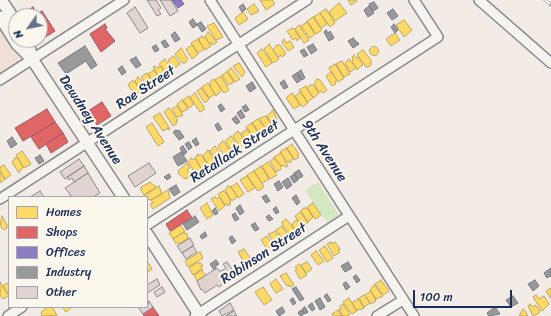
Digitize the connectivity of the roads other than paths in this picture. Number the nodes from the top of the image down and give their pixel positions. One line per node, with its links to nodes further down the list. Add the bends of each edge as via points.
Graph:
1 (1, 0): 7 (main road)
2 (124, 0): 11 (street)
3 (210, 0): 9 (street, 9th Avenue)
4 (307, 0): 9 (street, Rae Street)
5 (414, 0): 14 (street, Retallack Street, via 438,37)
6 (479, 0): 12 (street)
7 (8, 10)
8 (0, 17): 11 (main road, Dewdney Avenue, via 17,44)
9 (239, 44): 14 (street, 9th Avenue); 15 (street, Rae Street)
10 (29, 48): 11 (main road, Dewdney Avenue)
11 (32, 59): 13 (street); 15 (main road, Dewdney Avenue)
12 (551, 63)
13 (0, 80)
14 (294, 130): 18 (street, 9th Avenue); 19 (street, Retallack Street)
15 (87, 143): 16 (main road, Dewdney Avenue); 17 (street, Rae Street)
16 (121, 196)
17 (0, 200)
18 (349, 216): 21 (street, 9th Avenue); 23 (street, Robinson Street)
19 (148, 224)
20 (148, 236): 23 (main road)
21 (403, 300): 25 (street); 26 (street, 9th Avenue)
22 (20, 308): 24 (street)
23 (198, 315)
24 (8, 316)
25 (377, 316)
26 (414, 316)

